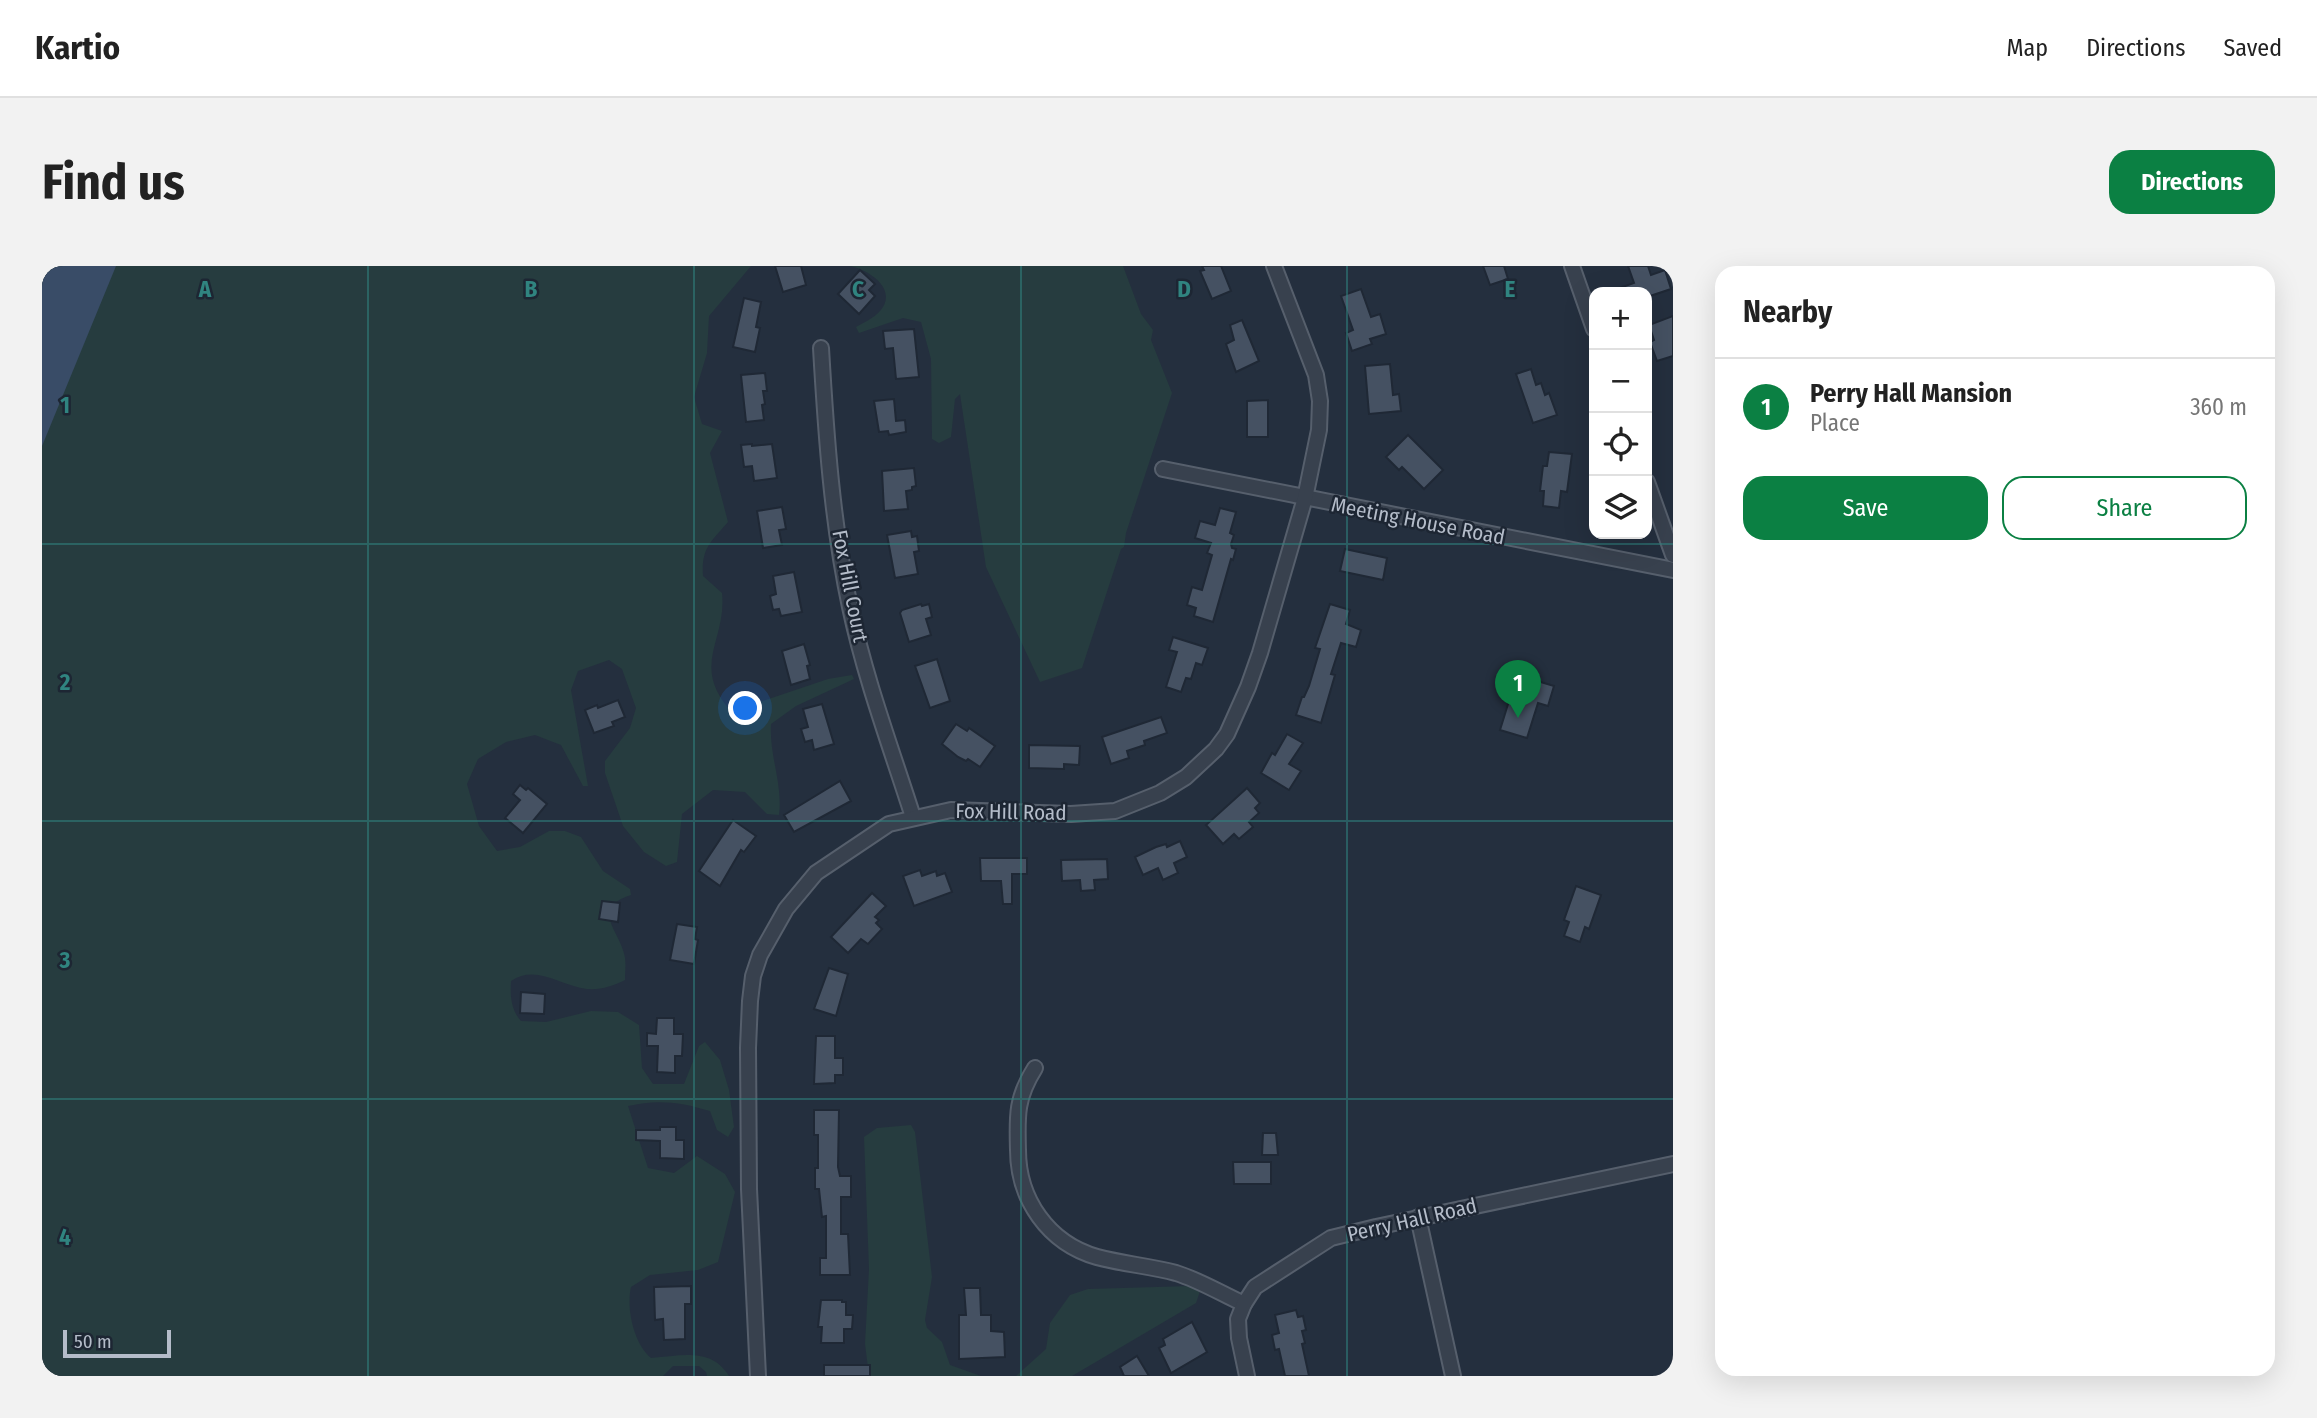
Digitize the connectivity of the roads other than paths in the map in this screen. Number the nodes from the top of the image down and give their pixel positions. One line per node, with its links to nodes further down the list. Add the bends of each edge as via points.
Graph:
1 (1274, 266): 7 (street, Fox Hill Road, via 1316,375 1320,401)
2 (1572, 266): 3 (street)
3 (1589, 315)
4 (821, 348): 10 (street, Fox Hill Court, via 832,483 850,608)
5 (1163, 469): 7 (street, Meeting House Road)
6 (1652, 496): 8 (street)
7 (1305, 498): 9 (street, Meeting House Road); 10 (street, Fox Hill Road, via 1237,716 1216,749 1186,777 1115,811 951,810)
8 (1673, 555)
9 (1673, 570)
10 (913, 817): 15 (street, Fox Hill Road, via 889,824 816,873 786,909 753,976 748,1189)
11 (1035, 1069): 14 (street, via 1018,1106 1018,1164 1021,1185 1038,1217 1081,1251 1179,1274)
12 (1673, 1164): 13 (street, Perry Hall Road)
13 (1418, 1217): 14 (street, Perry Hall Road, via 1331,1238 1255,1287); 17 (street)
14 (1244, 1304): 16 (street, via 1238,1338)
15 (758, 1376)
16 (1247, 1376)
17 (1453, 1376)

